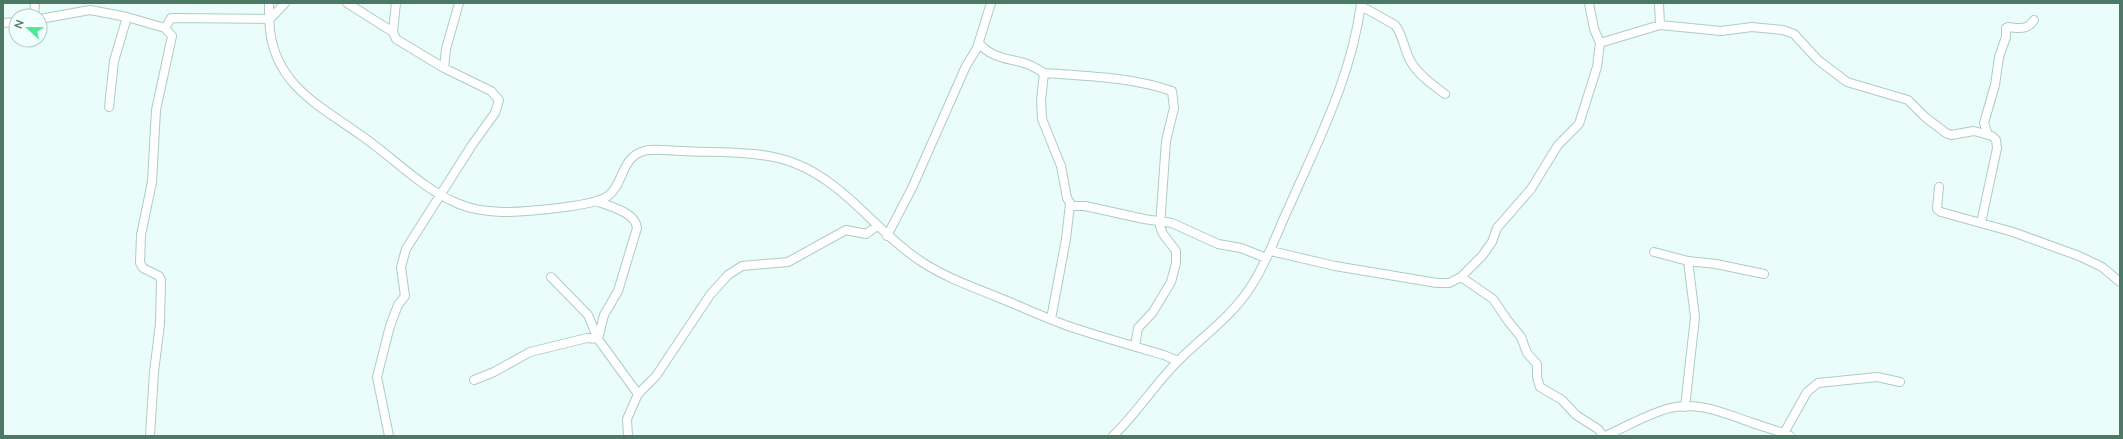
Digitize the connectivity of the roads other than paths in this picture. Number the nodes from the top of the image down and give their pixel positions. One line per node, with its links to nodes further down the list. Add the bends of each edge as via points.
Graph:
1 (269, 3): 12 (street)
2 (285, 3): 12 (street)
3 (347, 3): 16 (street)
4 (396, 3): 16 (street)
5 (459, 3): 19 (street, via 446,49)
6 (990, 3): 17 (street)
7 (1589, 3): 18 (street, via 1594,29)
8 (1659, 3): 14 (street)
9 (1361, 5): 21 (street, via 1395,25 1412,65); 33 (street, via 1354,47 1344,78)
10 (48, 17): 11 (street, via 87,10)
11 (127, 17): 15 (street, via 158,28); 22 (street, via 114,61)
12 (270, 19): 15 (street, via 171,18); 25 (street, via 270,32 276,51 291,82 325,112 363,136 391,160)
13 (2034, 20): 23 (street, via 2022,29 2008,26 2006,28 1995,85 1984,123)
14 (1660, 25): 18 (street); 23 (street, via 1721,31 1752,27 1784,30 1794,34 1818,60 1844,80 1908,100 1946,133 1951,135 1974,131)
15 (166, 28): 48 (street, via 173,39 156,110 154,170 141,235 140,260 143,268 154,272 161,280 160,324)
16 (393, 32): 19 (street, via 396,39)
17 (979, 43): 20 (street, via 986,52 1028,64); 31 (street)
18 (1600, 43): 37 (street, via 1597,67 1579,124 1558,145 1531,189 1497,228 1487,250)
19 (444, 68): 25 (street, via 491,91 499,100 495,113)
20 (1044, 73): 27 (street, via 1040,100 1042,119 1061,166); 28 (street, via 1115,79 1172,91 1174,108 1166,141)
21 (1445, 94)
22 (109, 107)
23 (1988, 135): 29 (street, via 1996,140 1997,148)
24 (1939, 187): 29 (street, via 1936,204 1938,210)
25 (440, 195): 26 (street, via 476,210 504,212); 49 (street, via 402,258 401,280 405,296 398,305 390,326 378,371)
26 (596, 201): 30 (street, via 606,198 613,192 628,162 643,151 742,154 794,162 812,172 856,205); 40 (street, via 626,213 634,220 637,228 618,291 604,315)
27 (1070, 204): 28 (street); 39 (street)
28 (1161, 221): 33 (street, via 1180,226 1218,244); 41 (street, via 1163,234 1176,251 1176,263 1171,282 1153,312 1138,328)
29 (1981, 223): 38 (street, via 2079,256 2102,267)
30 (877, 226): 31 (street); 45 (street, via 866,234 846,230 788,262 736,268 710,295 656,376)
31 (887, 236): 39 (street, via 939,273)
32 (1654, 252): 34 (street)
33 (1268, 255): 37 (street, via 1437,283 1449,283); 42 (street, via 1240,302)
34 (1688, 262): 35 (street, via 1716,264); 46 (street, via 1695,317)
35 (1764, 274)
36 (551, 277): 40 (street, via 588,315)
37 (1461, 277): 52 (street, via 1493,299 1521,337 1527,353 1537,364 1540,387 1562,400 1576,415)
38 (2120, 282)
39 (1051, 319): 41 (street)
40 (598, 339): 43 (street, via 581,339 530,352); 45 (street)
41 (1135, 346): 42 (street)
42 (1178, 361): 51 (street)
43 (474, 380)
44 (1900, 382): 47 (street, via 1877,377 1818,383 1808,392)
45 (638, 394): 50 (street, via 628,419)
46 (1685, 406): 47 (street, via 1710,408); 52 (street, via 1670,408)
47 (1787, 434)
48 (150, 436)
49 (389, 436)
50 (628, 436)
51 (1112, 436)
52 (1604, 436)

